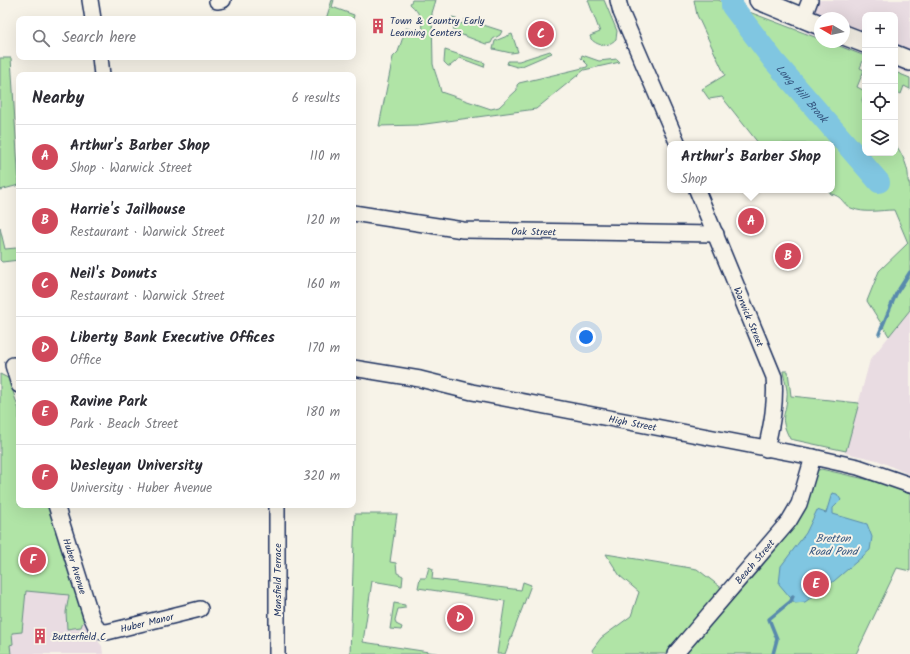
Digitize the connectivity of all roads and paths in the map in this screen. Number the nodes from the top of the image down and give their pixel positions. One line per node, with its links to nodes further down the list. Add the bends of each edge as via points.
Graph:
1 (90, 0): 5 (street)
2 (618, 0): 13 (street)
3 (759, 0): 6 (main road)
4 (810, 0): 6 (street)
5 (93, 16)
6 (803, 18)
7 (850, 37): 8 (main road)
8 (862, 42)
9 (898, 56): 11 (main road)
10 (100, 60): 12 (street)
11 (910, 61)
12 (102, 72)
13 (677, 141)
14 (698, 193): 16 (street, Warwick Street)
15 (356, 214): 16 (street, Oak Street, via 463,230)
16 (716, 234): 20 (street, Warwick Street, via 774,377 774,414)
17 (11, 366): 19 (street)
18 (356, 368): 20 (street, High Street, via 420,379 472,392)
19 (16, 377)
20 (766, 449): 21 (street, High Street)
21 (813, 457): 22 (street, High Street, via 858,467); 28 (street, Beach Street, via 798,504 789,521)
22 (910, 485)
23 (57, 508): 26 (street, Huber Avenue)
24 (277, 508): 27 (street, Mansfield Terrace)
25 (200, 609): 26 (street, Huber Manor, via 107,632)
26 (95, 627)
27 (277, 654)
28 (675, 654)

